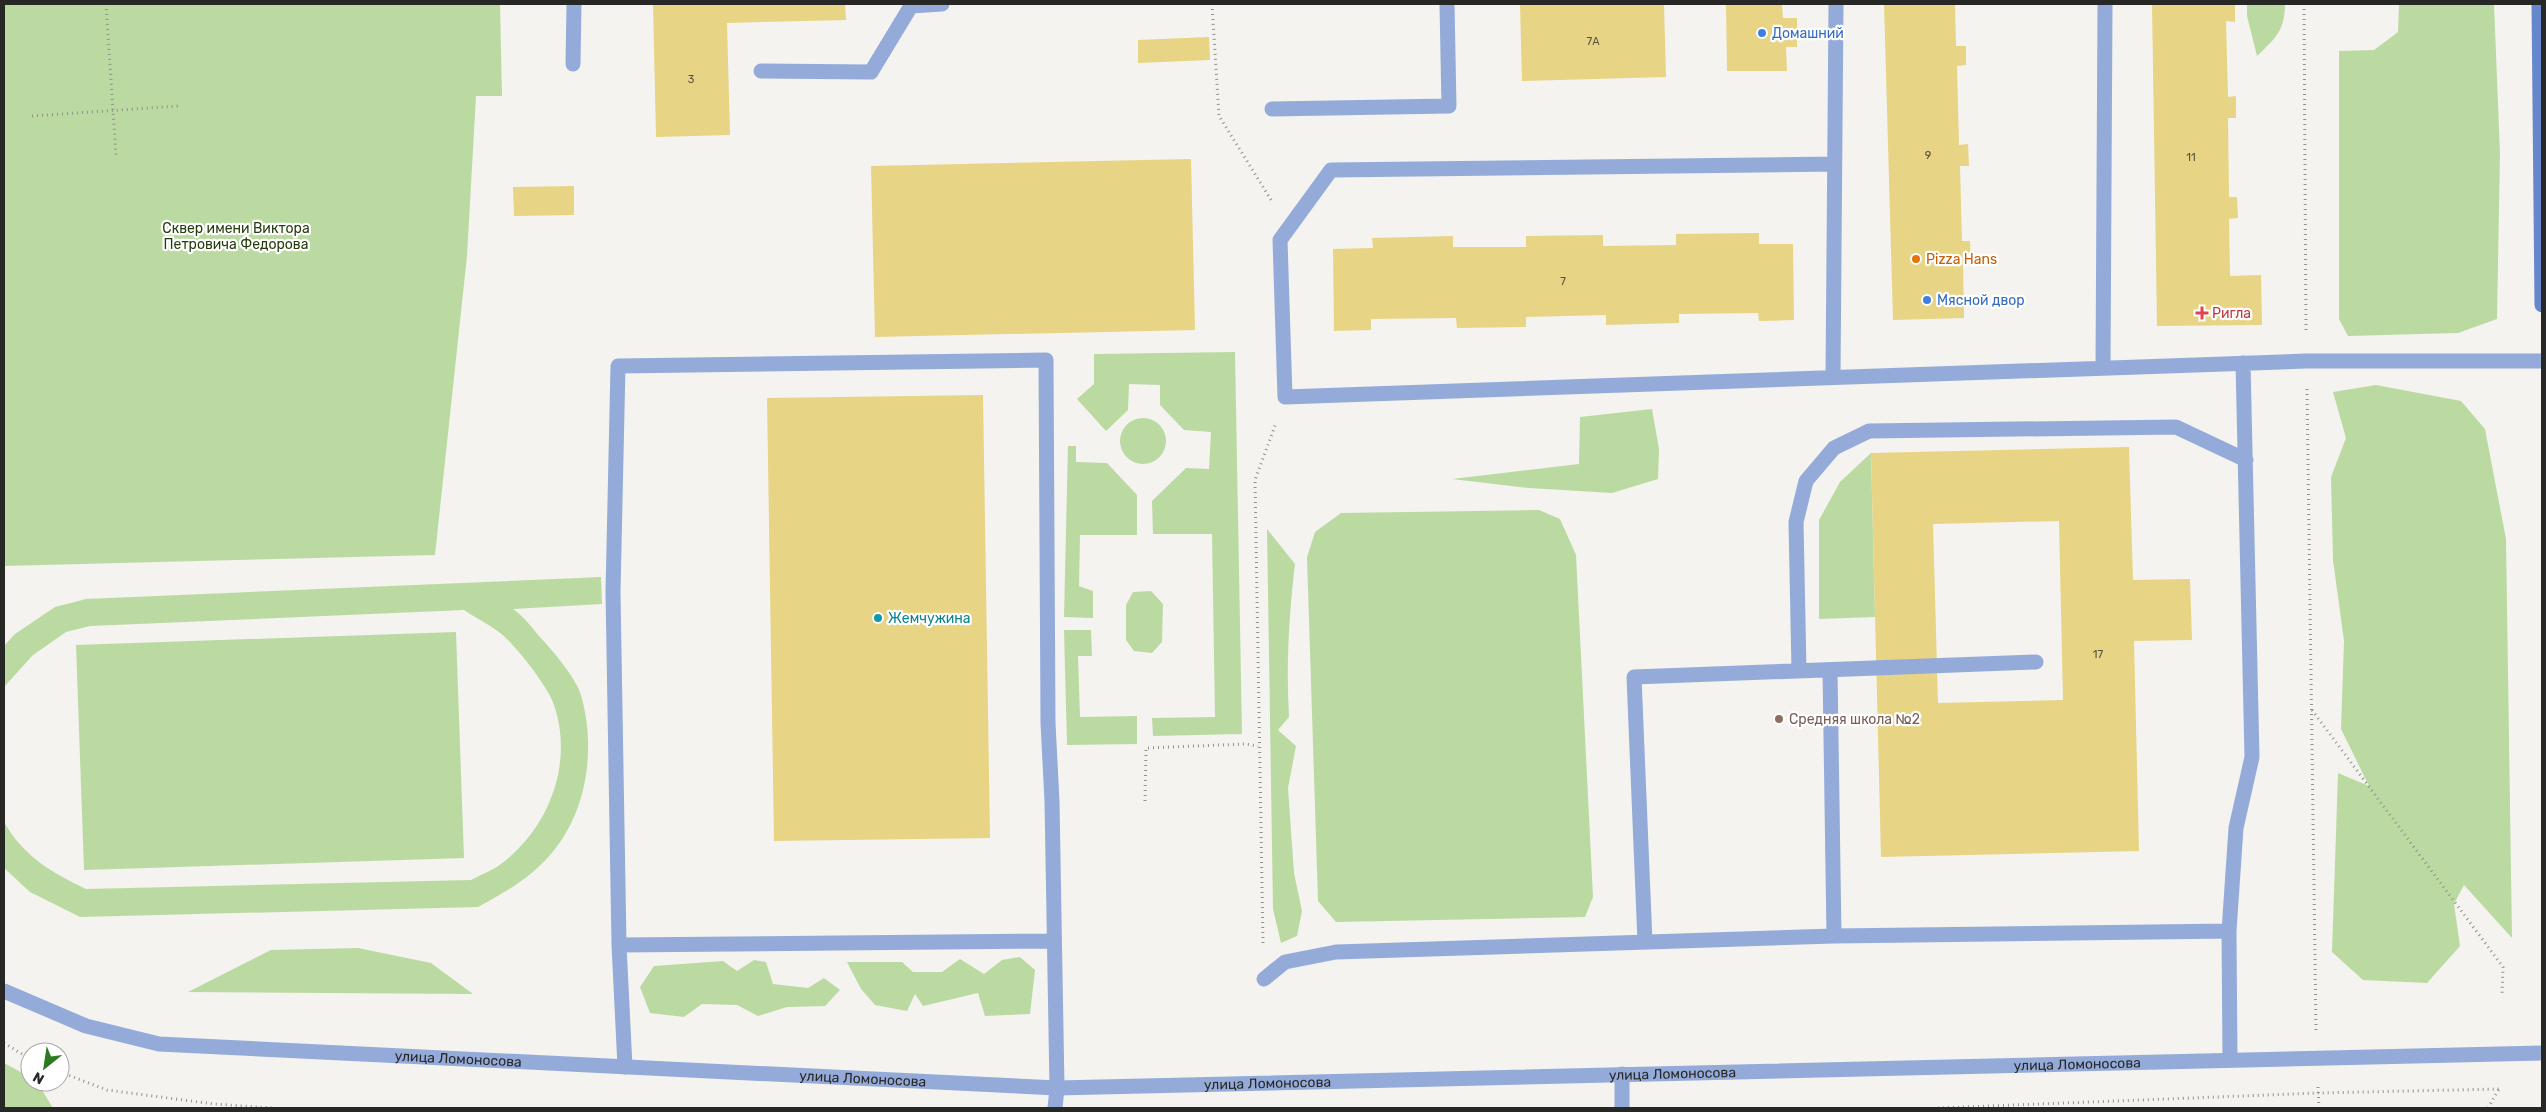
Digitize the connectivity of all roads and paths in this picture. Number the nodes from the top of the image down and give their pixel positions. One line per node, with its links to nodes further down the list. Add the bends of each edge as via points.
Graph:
1 (106, 4): 15 (path)
2 (574, 4): 11 (street)
3 (942, 4): 10 (street)
4 (1212, 4): 19 (path, via 1219,116)
5 (1447, 4): 14 (street, via 1449,106)
6 (1836, 4): 18 (street)
7 (2105, 4): 24 (street)
8 (2304, 4): 21 (path)
9 (2539, 4): 20 (street)
10 (911, 5): 12 (street, via 871,72)
11 (573, 64)
12 (761, 70)
13 (179, 106): 15 (path)
14 (1272, 109)
15 (113, 110): 16 (path); 17 (path)
16 (32, 116)
17 (116, 155)
18 (1834, 164): 19 (street, via 1331,170); 25 (street)
19 (1289, 229): 26 (street, via 1280,240)
20 (2542, 305)
21 (2306, 361): 22 (street); 23 (street); 31 (path)
22 (2542, 361)
23 (2242, 363): 24 (street); 27 (street)
24 (2103, 368): 25 (street)
25 (1833, 377): 26 (street)
26 (1285, 397): 32 (path, via 1255,480)
27 (2246, 460): 30 (street, via 2176,427 1869,431 1834,448 1806,480 1796,522); 34 (street, via 2252,757 2236,828)
28 (2036, 662): 29 (street)
29 (1830, 670): 30 (street); 35 (street)
30 (1799, 671): 37 (street, via 1634,678)
31 (2312, 710): 41 (path, via 2503,967); 45 (path)
32 (1258, 746): 33 (path, via 1146,748); 39 (path)
33 (1146, 801)
34 (2229, 931): 35 (street); 46 (street)
35 (1834, 936): 37 (street)
36 (1054, 941): 38 (street); 38 (street, via 1048,723 1046,360 618,366 613,592); 50 (street)
37 (1645, 942): 39 (street, via 1336,952 1285,962)
38 (619, 945): 47 (street)
39 (1264, 979)
40 (4, 990): 47 (street, улица Ломоносова, via 86,1026 159,1044)
41 (2502, 996)
42 (4, 1043): 43 (path)
43 (20, 1052)
44 (2542, 1053): 45 (street, улица Ломоносова)
45 (2316, 1057): 46 (street, улица Ломоносова); 51 (path)
46 (2230, 1059): 48 (street, улица Ломоносова)
47 (625, 1067): 50 (street, улица Ломоносова)
48 (1622, 1074): 50 (street, улица Ломоносова); 54 (street)
49 (70, 1076): 52 (path, via 107,1090)
50 (1057, 1088): 53 (street)
51 (2318, 1093): 55 (path); 56 (path); 57 (path, via 2500,1089)
52 (273, 1108)
53 (1055, 1108)
54 (1622, 1108)
55 (1938, 1108)
56 (2319, 1108)
57 (2488, 1108)

